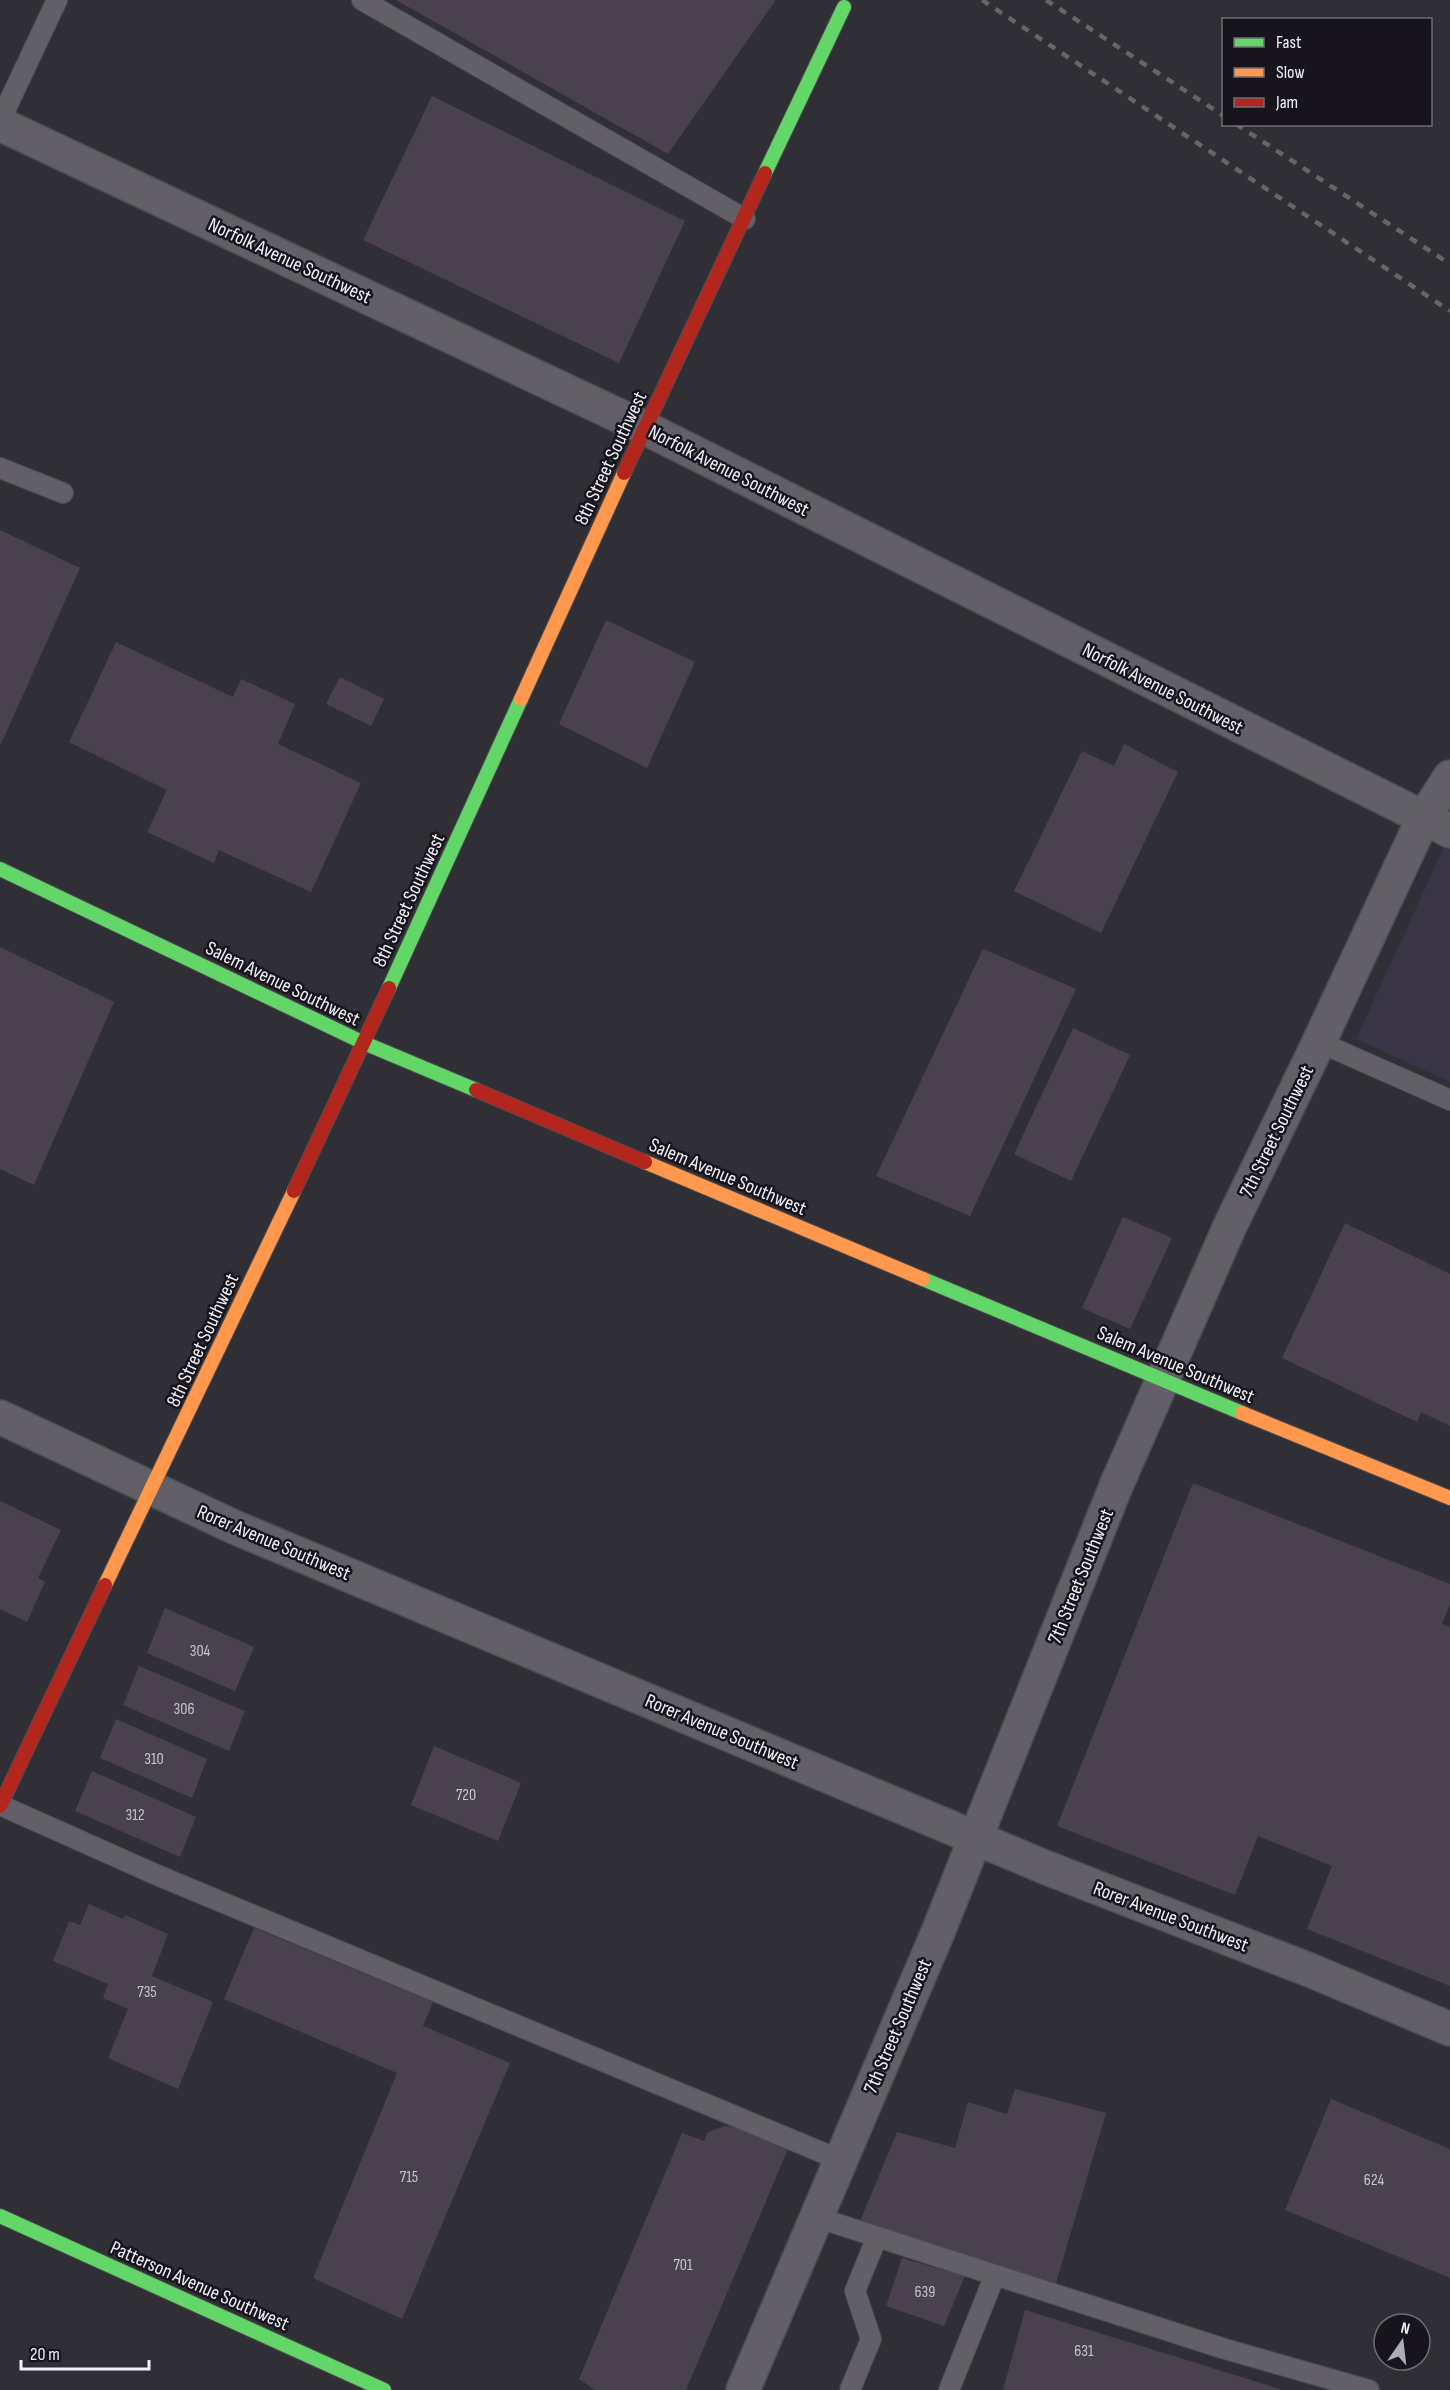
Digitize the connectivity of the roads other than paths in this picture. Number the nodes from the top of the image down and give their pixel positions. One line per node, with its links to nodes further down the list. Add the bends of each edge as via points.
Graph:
1 (57, 0): 4 (lane)
2 (362, 0): 5 (lane)
3 (839, 3): 5 (street, 8th Street Southwest)
4 (0, 122): 6 (street, Norfolk Avenue Southwest)
5 (745, 219): 6 (street, 8th Street Southwest)
6 (645, 428): 10 (street, Norfolk Avenue Southwest); 13 (street, 8th Street Southwest)
7 (0, 468): 8 (lane)
8 (63, 494)
9 (1450, 777): 10 (street, 7th Street Southwest)
10 (1437, 825): 12 (street, 7th Street Southwest)
11 (0, 869): 13 (street, Salem Avenue Southwest)
12 (1319, 1042): 14 (lane); 15 (street, 7th Street Southwest, via 1230,1226)
13 (364, 1043): 15 (street, Salem Avenue Southwest); 17 (street, 8th Street Southwest)
14 (1450, 1100)
15 (1164, 1381): 18 (street, Salem Avenue Southwest); 20 (street, 7th Street Southwest, via 1116,1485)
16 (0, 1417): 17 (street, Rorer Avenue Southwest)
17 (153, 1489): 19 (street, 8th Street Southwest); 20 (street, Rorer Avenue Southwest)
18 (1450, 1498)
19 (0, 1805): 22 (lane, via 157,1875)
20 (975, 1838): 21 (street, Rorer Avenue Southwest); 22 (street, 7th Street Southwest)
21 (1450, 2029)
22 (840, 2160): 24 (street, 7th Street Southwest)
23 (0, 2216): 27 (street, Patterson Avenue Southwest)
24 (816, 2217): 25 (lane); 28 (street, 7th Street Southwest)
25 (878, 2237): 26 (lane); 29 (lane, via 855,2291 871,2339)
26 (995, 2275): 30 (lane); 31 (lane)
27 (384, 2390)
28 (743, 2390)
29 (850, 2390)
30 (949, 2390)
31 (1368, 2390)

